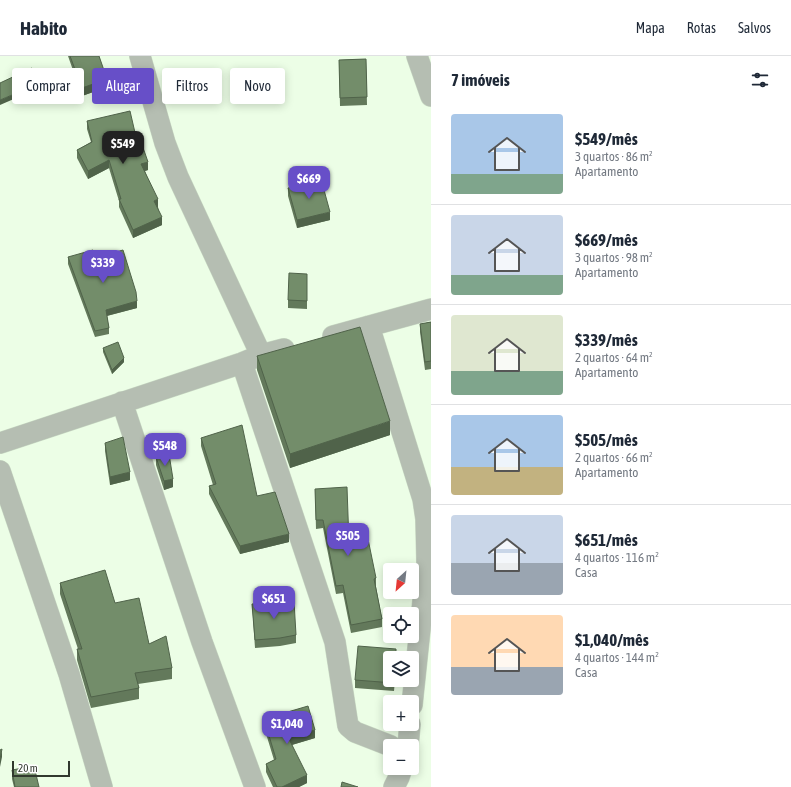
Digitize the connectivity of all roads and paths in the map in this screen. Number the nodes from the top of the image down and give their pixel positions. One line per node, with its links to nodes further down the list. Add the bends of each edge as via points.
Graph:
1 (140, 56): 6 (street, via 165,143 178,177)
2 (417, 56): 3 (street)
3 (431, 96)
4 (431, 309): 5 (street)
5 (369, 326): 6 (street); 11 (street, via 423,499)
6 (261, 355): 7 (street)
7 (242, 363): 8 (street); 13 (street, via 335,642 348,726)
8 (122, 402): 9 (street); 16 (street, via 202,642)
9 (0, 443)
10 (0, 471): 15 (street, via 69,674)
11 (429, 564): 12 (street)
12 (413, 695)
13 (383, 743)
14 (400, 775): 17 (street)
15 (102, 787)
16 (254, 787)
17 (394, 787)

